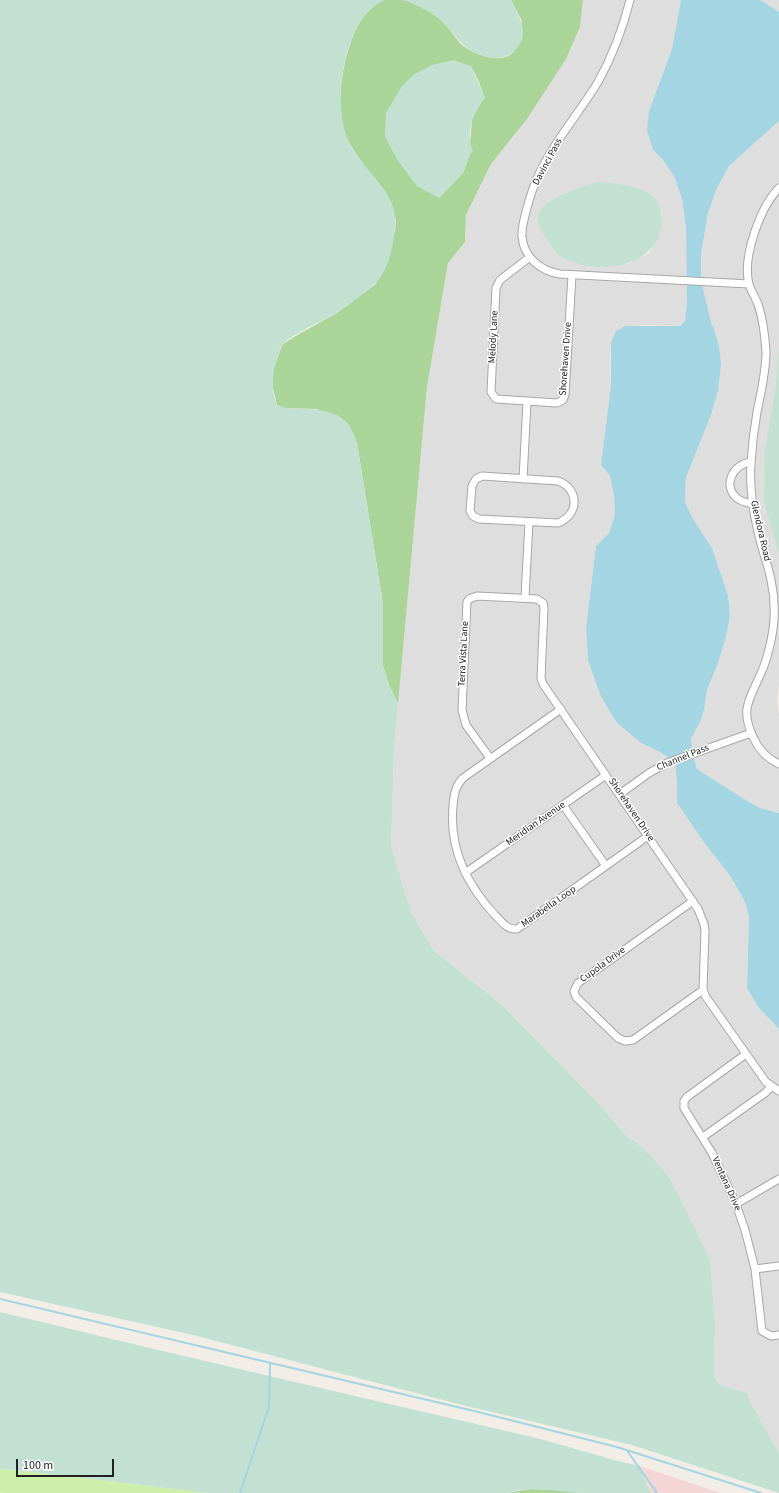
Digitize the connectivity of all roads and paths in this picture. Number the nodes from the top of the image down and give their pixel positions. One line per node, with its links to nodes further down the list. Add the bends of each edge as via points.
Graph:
1 (630, 0): 3 (street, Davinci Pass, via 624,25 598,82 553,150 537,180 522,235 524,247)
2 (779, 188): 5 (street, via 768,204 752,238 748,268)
3 (530, 257): 4 (street, Davinci Pass, via 536,264 552,273); 6 (street, Melody Lane, via 500,280 496,288 490,392 496,399)
4 (572, 275): 5 (street, Davinci Pass); 6 (street, Shorehaven Drive, via 565,398 557,403)
5 (749, 284): 7 (street, Glendora Road, via 762,321 766,352)
6 (527, 402): 8 (street)
7 (751, 462): 9 (street, Glendora Road); 9 (street, via 736,468 731,482 733,492 739,499)
8 (523, 479): 10 (street, via 561,482 569,487 574,498 572,512 561,522); 10 (street, via 485,476 476,479 472,486 470,511 479,519)
9 (753, 504): 13 (street, Glendora Road, via 772,581 774,613 766,661 747,707)
10 (529, 522): 11 (street)
11 (525, 597): 12 (street, Shorehaven Drive, via 537,599 544,605 541,678); 14 (street, Terra Vista Lane, via 476,596 469,599 466,606 462,710 466,725)
12 (561, 709): 14 (street, Marabella Loop); 16 (street, Shorehaven Drive)
13 (751, 733): 15 (street, Glendora Road, via 761,750); 17 (street, Channel Pass, via 667,763)
14 (490, 758): 21 (street, Marabella Loop, via 459,782 454,795 455,841)
15 (779, 764)
16 (606, 775): 17 (street, Shorehaven Drive); 18 (street, Meridian Avenue)
17 (620, 794): 19 (street, Shorehaven Drive)
18 (563, 805): 20 (street); 21 (street, Meridian Avenue)
19 (648, 836): 20 (street, Marabella Loop); 22 (street, Shorehaven Drive)
20 (606, 866): 21 (street, Marabella Loop, via 521,927 514,929 507,927 490,909)
21 (465, 873)
22 (693, 901): 23 (street, Shorehaven Drive, via 702,916 705,931); 23 (street, Cupola Drive, via 578,983 574,991 576,997 625,1042 633,1040)
23 (704, 990): 24 (street, Shorehaven Drive, via 709,1003)
24 (746, 1054): 25 (street, Shorehaven Drive); 27 (street, Ventana Drive, via 684,1100 684,1108)
25 (771, 1086): 26 (street, Shorehaven Drive); 27 (street)
26 (779, 1091)
27 (703, 1137): 29 (street, Ventana Drive)
28 (779, 1179): 29 (street)
29 (736, 1204): 31 (street, Ventana Drive)
30 (779, 1266): 31 (street)
31 (755, 1269): 32 (street, Ventana Drive, via 762,1331 767,1335)
32 (779, 1336)

